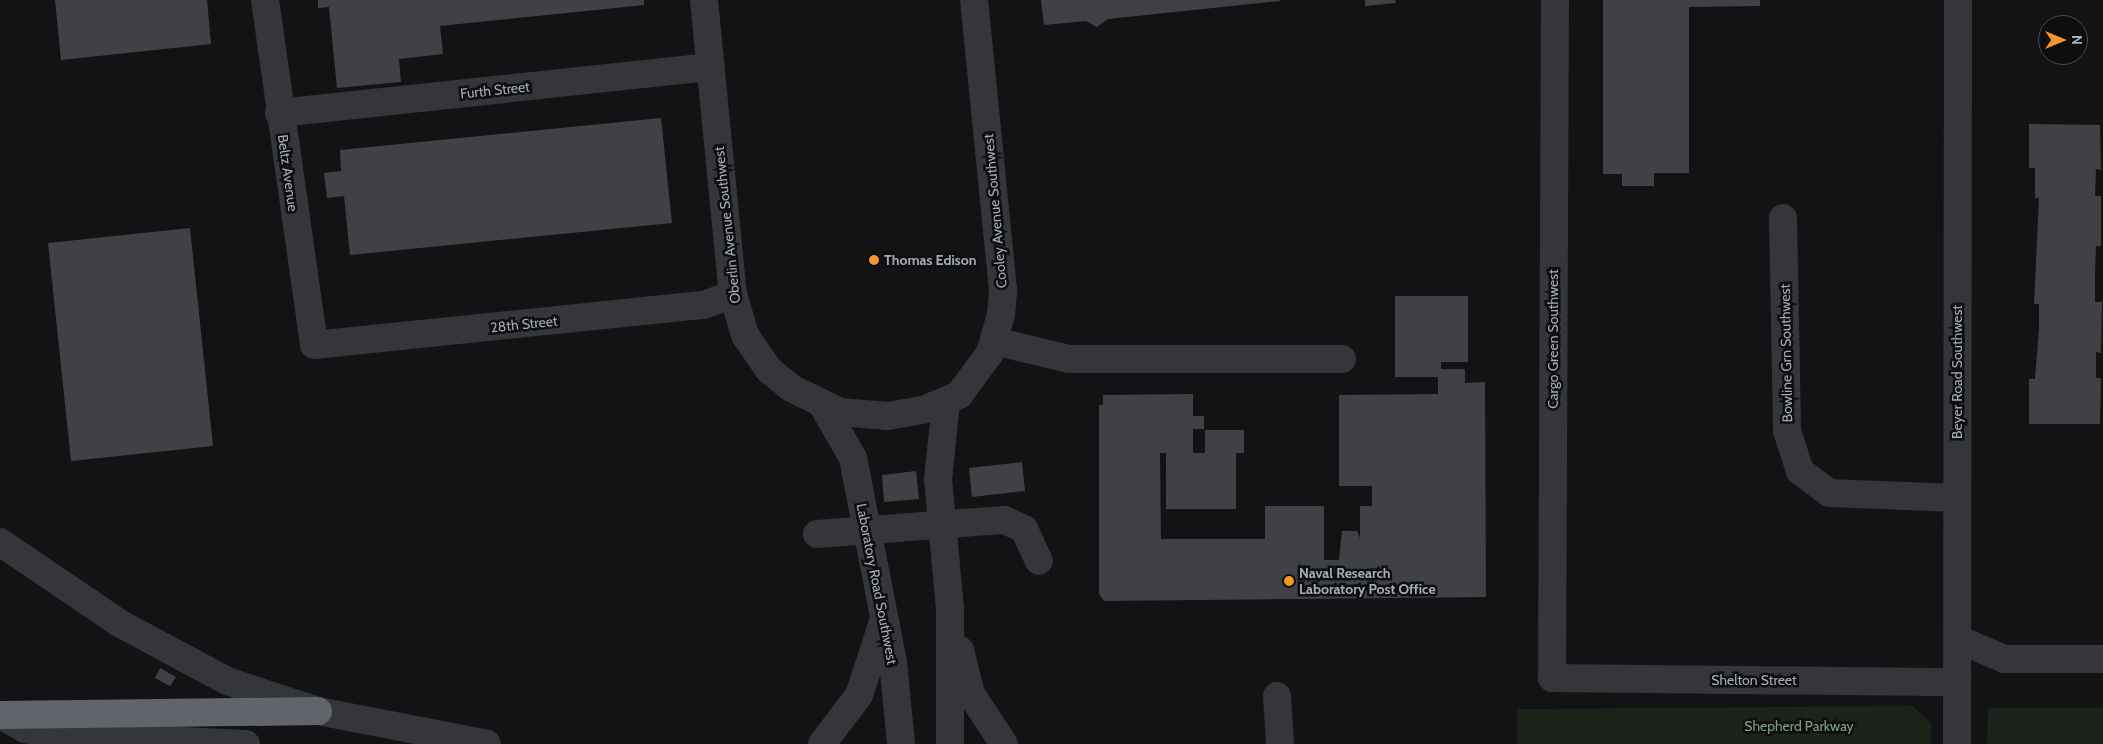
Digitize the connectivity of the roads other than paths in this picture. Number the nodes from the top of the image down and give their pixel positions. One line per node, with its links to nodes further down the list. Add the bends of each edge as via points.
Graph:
1 (265, 0): 7 (street, Beltz Avenue)
2 (704, 0): 6 (street, Oberlin Avenue Southwest)
3 (974, 0): 10 (street, Cooley Avenue Southwest, via 1003,290)
4 (1554, 0): 26 (street, Cargo Green Southwest)
5 (1958, 0): 16 (street, Beyer Road Southwest)
6 (711, 67): 7 (street, Furth Street); 9 (street, Oberlin Avenue Southwest)
7 (280, 113): 11 (street, Beltz Avenue)
8 (1783, 218): 16 (street, Bowline Grn Southwest, via 1787,431 1800,471 1828,493)
9 (733, 294): 11 (street, 28th Street, via 704,305); 14 (street, Oberlin Avenue Southwest, via 745,335 769,370 791,388)
10 (994, 341): 12 (street, via 1068,360); 13 (street, Cooley Avenue Southwest, via 968,386)
11 (314, 345)
12 (1342, 360)
13 (946, 402): 15 (street, Cooley Avenue Southwest); 17 (street, via 938,464)
14 (822, 404): 15 (street, Oberlin Avenue Southwest, via 840,412); 18 (street, Laboratory Road Southwest, via 853,458)
15 (888, 416)
16 (1958, 498): 24 (street, Beyer Road Southwest)
17 (942, 523): 18 (street); 21 (street, via 992,520 1015,524 1032,538); 22 (street)
18 (865, 530): 19 (street); 23 (street, Laboratory Road Southwest)
19 (817, 534)
20 (0, 542): 29 (street, via 86,602 184,660 246,688)
21 (1039, 561)
22 (950, 609): 35 (street); 36 (street, via 971,694)
23 (884, 618): 33 (street, via 859,695); 34 (street, Laboratory Road Southwest, via 896,682)
24 (1958, 639): 25 (street, via 2004,658); 27 (street, Beyer Road Southwest)
25 (2103, 659)
26 (1552, 678): 27 (street, Shelton Street)
27 (1957, 682): 38 (street, Beyer Road Southwest)
28 (1277, 696): 37 (street)
29 (318, 711): 30 (highway); 32 (street)
30 (0, 714): 31 (street, via 25,729 56,735)
31 (246, 744)
32 (487, 744)
33 (822, 744)
34 (901, 744)
35 (950, 744)
36 (1004, 744)
37 (1280, 744)
38 (1957, 744)

